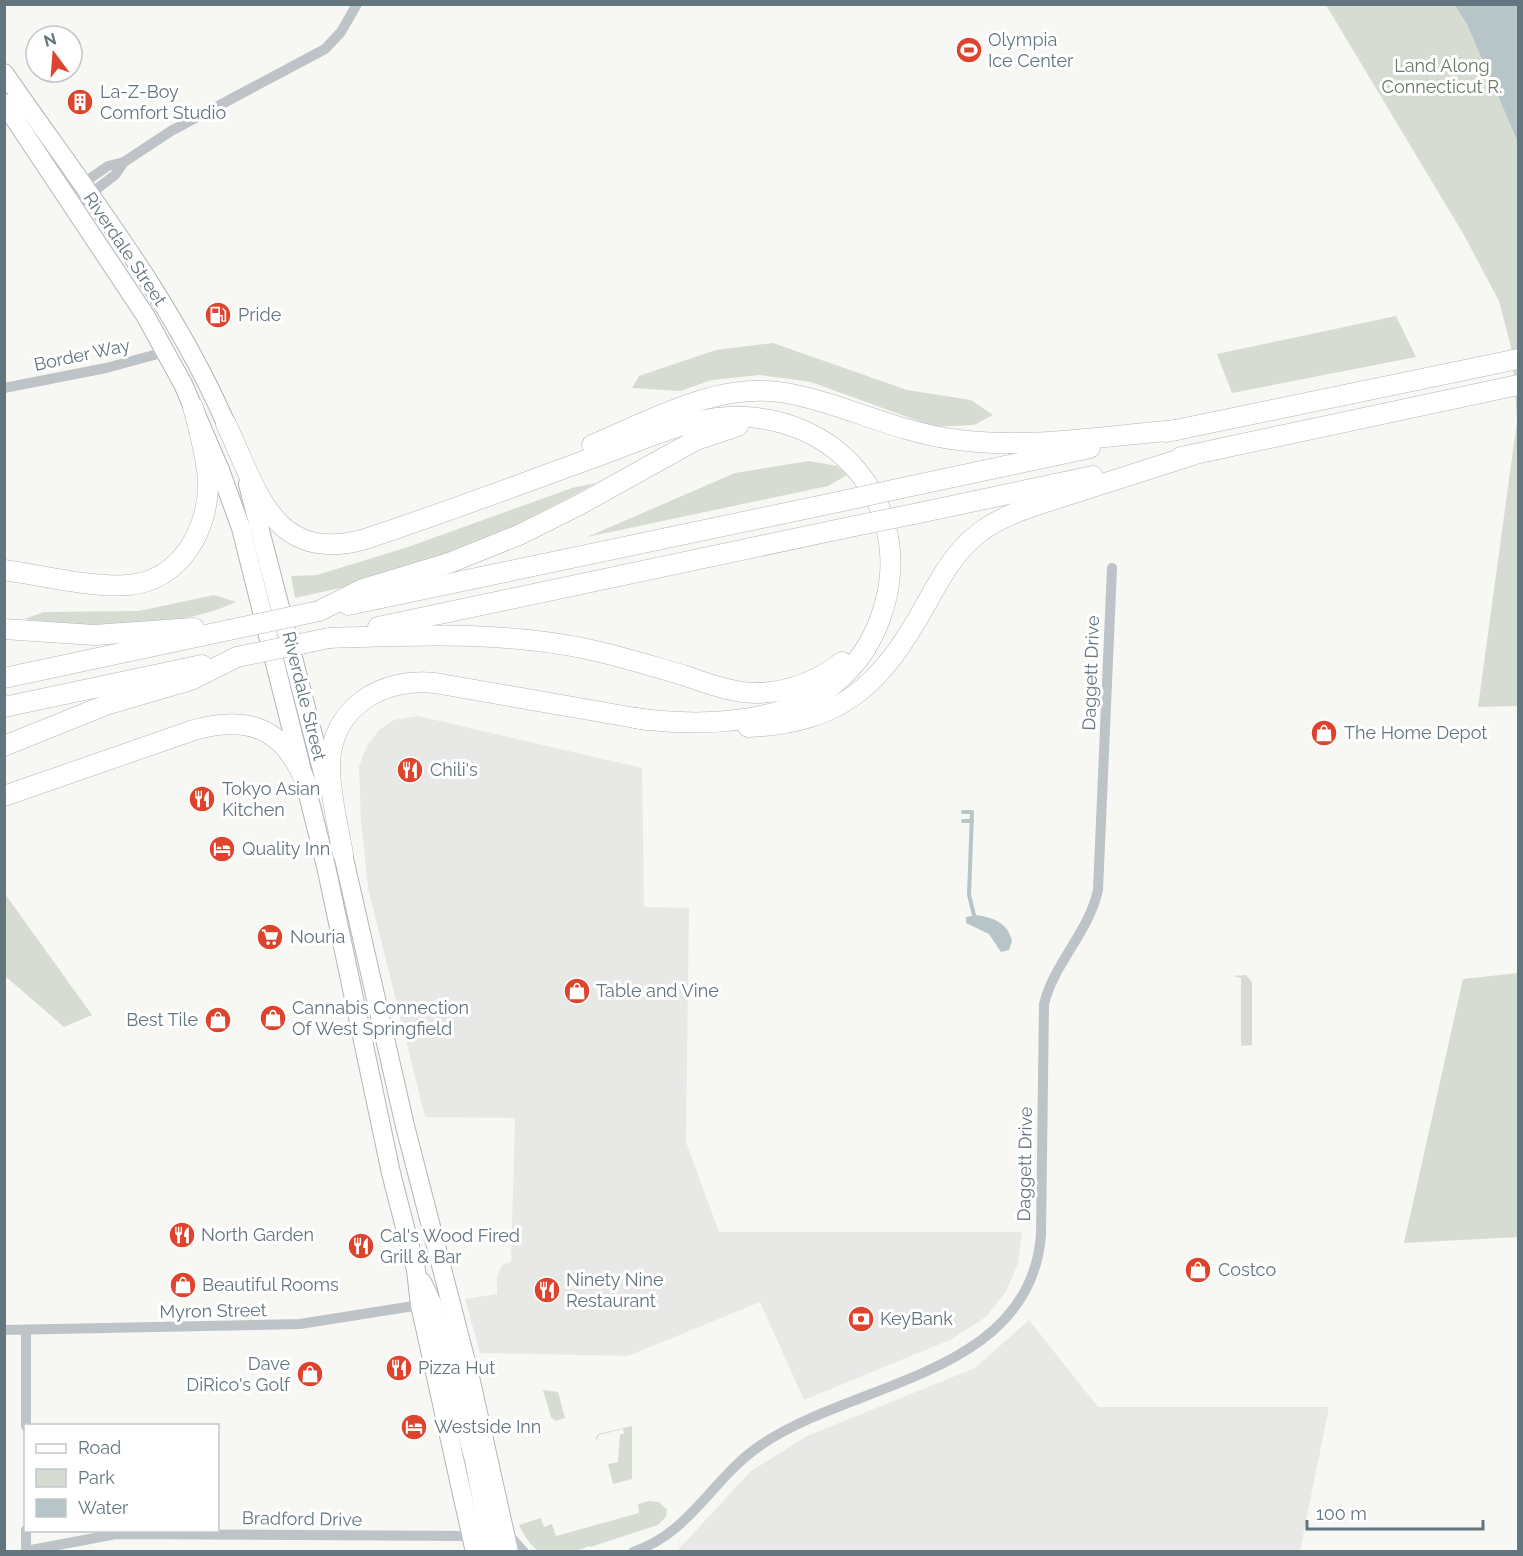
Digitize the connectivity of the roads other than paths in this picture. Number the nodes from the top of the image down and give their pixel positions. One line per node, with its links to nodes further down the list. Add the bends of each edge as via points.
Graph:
1 (357, 4): 4 (street, via 341,32 316,56 206,110 124,162 115,175)
2 (4, 73): 4 (main road, Riverdale Street)
3 (4, 103): 5 (main road, Riverdale Street)
4 (85, 190): 5 (street); 11 (main road, Riverdale Street, via 162,303)
5 (70, 201): 6 (main road, Riverdale Street)
6 (165, 352): 9 (street, Border Way); 10 (main road, Riverdale Street)
7 (1518, 359): 12 (highway)
8 (1518, 385): 14 (highway)
9 (4, 388)
10 (193, 407): 17 (highway, via 207,468 207,498 197,534 176,564 150,580 122,585); 29 (main road, Riverdale Street, via 241,528)
11 (226, 424): 15 (highway, via 268,511 287,532 325,544 352,543); 32 (main road, Riverdale Street, via 261,530)
12 (1178, 430): 15 (highway, via 973,442 909,431 786,393 742,391 689,405); 19 (highway, bridge)
13 (832, 448): 15 (highway, via 801,430 776,422 740,417 708,419); 18 (highway, via 858,471 881,506 891,551); 19 (highway, via 800,432 776,426 742,425 712,433 534,528 449,563 363,589)
14 (1193, 454): 22 (highway, bridge); 26 (highway, via 1019,512 983,530 951,562 886,667 863,690 824,712 784,724 749,727)
15 (380, 534)
16 (1112, 568): 45 (street, Daggett Drive, via 1098,890 1092,912 1055,976 1044,1004 1041,1235 1037,1261 1025,1291 1002,1323 967,1351 796,1424 762,1443 732,1468 678,1528)
17 (4, 570)
18 (888, 590): 22 (highway, via 870,630 843,661 808,683 774,692 730,690 628,658 534,640 451,634); 26 (highway, via 879,623 864,653 842,677 808,699 763,714 717,721)
19 (319, 611): 21 (highway, bridge)
20 (4, 629): 21 (highway, via 83,635 189,628)
21 (229, 630): 24 (highway)
22 (328, 638): 23 (highway, bridge)
23 (237, 657): 25 (highway); 28 (highway, via 191,680 106,705)
24 (4, 678)
25 (4, 707)
26 (635, 718): 32 (highway, via 435,683 404,682 382,688 354,708 333,748 331,776)
27 (184, 734): 29 (highway, via 224,724 270,734 288,748); 30 (highway); 31 (highway)
28 (4, 746)
29 (307, 786): 33 (main road, Riverdale Street, via 391,1173)
30 (4, 796)
31 (4, 807)
32 (343, 854): 38 (main road, Riverdale Street, via 407,1137 470,1377)
33 (416, 1270): 34 (main road, Riverdale Street); 42 (main road, via 433,1305 474,1460)
34 (420, 1305): 36 (street, Myron Street, via 310,1324); 40 (main road, Riverdale Street)
35 (4, 1330): 36 (street, Myron Street)
36 (26, 1331): 37 (street)
37 (26, 1424)
38 (504, 1529): 43 (main road, Riverdale Street); 44 (street)
39 (26, 1532): 41 (street)
40 (473, 1544): 41 (street, Bradford Drive, via 116,1534)
41 (26, 1551)
42 (492, 1551)
43 (509, 1551)
44 (524, 1551)
45 (633, 1551)

